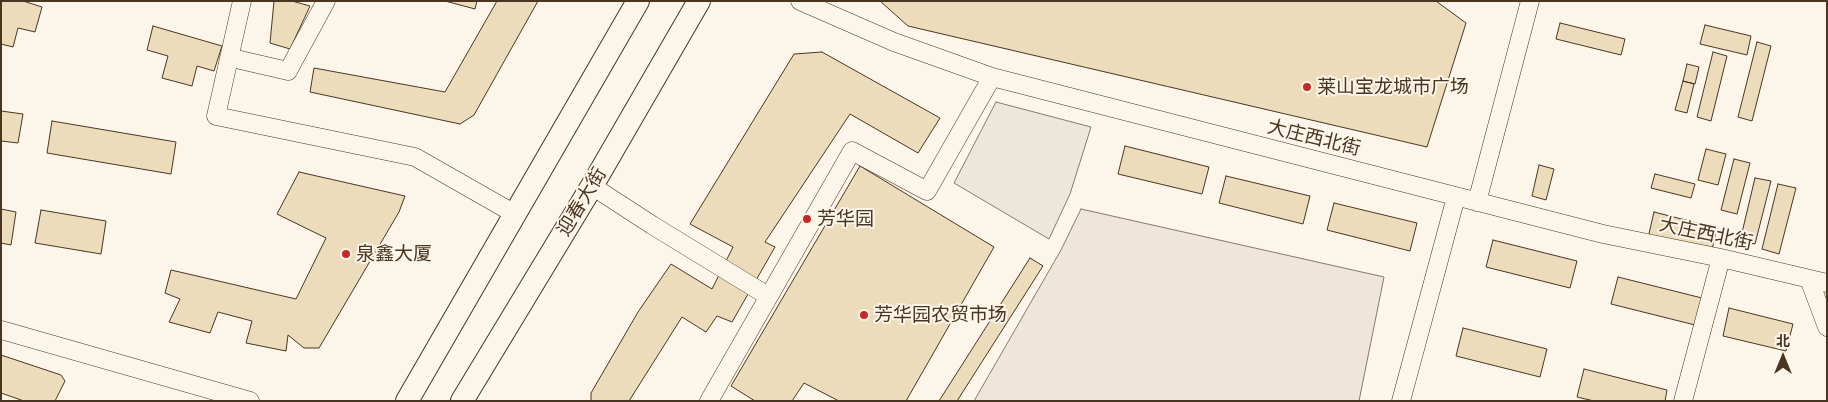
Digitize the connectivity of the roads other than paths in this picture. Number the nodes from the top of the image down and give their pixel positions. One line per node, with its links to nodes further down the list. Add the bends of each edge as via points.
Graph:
1 (242, 1): 12 (street, via 216,116 416,157)
2 (326, 1): 7 (street, via 288,70)
3 (638, 1): 12 (main road)
4 (699, 1): 9 (main road, 迎春大街)
5 (800, 1): 8 (street, 大庄西北街, via 894,42)
6 (1530, 1): 11 (street)
7 (236, 59)
8 (992, 77): 10 (street, 大庄西北街); 16 (street, via 927,191 852,151)
9 (592, 186): 16 (street); 21 (main road, 迎春大街)
10 (1456, 197): 11 (street, 大庄西北街); 23 (street)
11 (1477, 202): 13 (street, 大庄西北街, via 1603,234)
12 (515, 214): 20 (main road)
13 (1721, 258): 14 (street, 大庄西北街); 24 (street)
14 (1809, 279): 15 (street, 大庄西北街); 17 (street)
15 (1827, 284)
16 (768, 296): 22 (street)
17 (1827, 327)
18 (1, 330): 19 (street)
19 (250, 401)
20 (407, 401)
21 (462, 401)
22 (708, 401)
23 (1401, 401)
24 (1682, 401)

